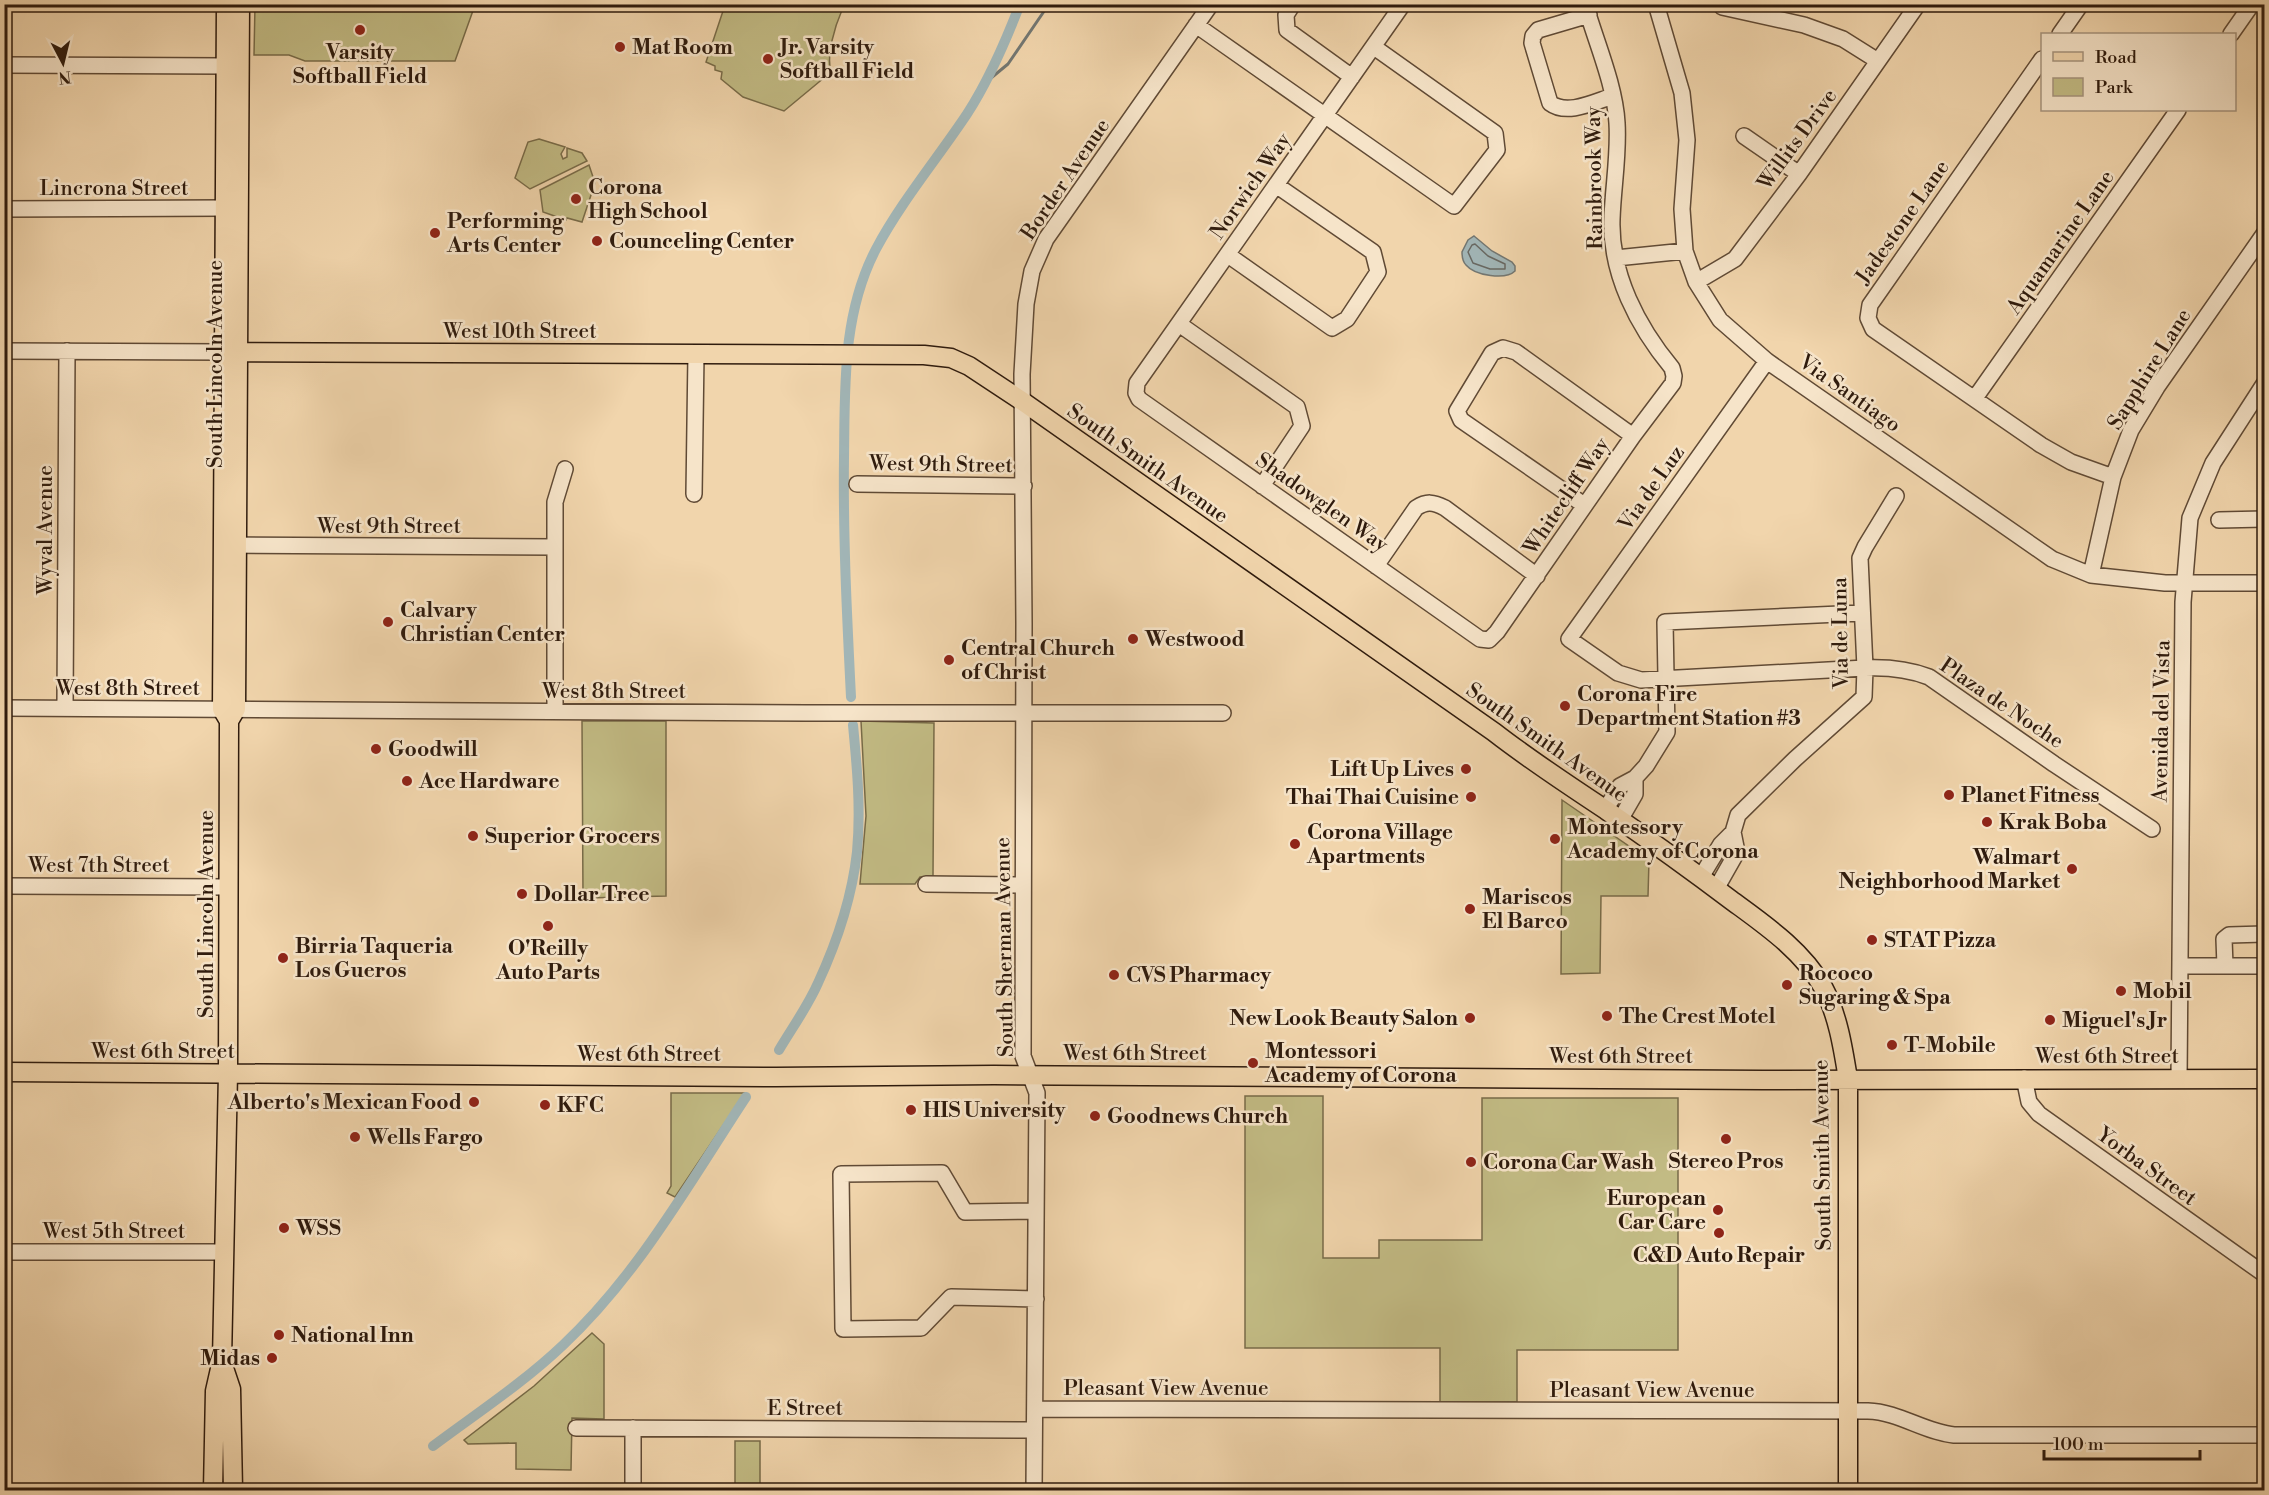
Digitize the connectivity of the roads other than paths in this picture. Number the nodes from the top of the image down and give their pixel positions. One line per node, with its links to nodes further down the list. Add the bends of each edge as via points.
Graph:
1 (226, 4): 19 (main road, South Lincoln Avenue)
2 (240, 4): 37 (main road, South Lincoln Avenue)
3 (1210, 4): 12 (street, Border Avenue)
4 (1293, 4): 20 (street, via 1286,15 1287,30)
5 (1403, 4): 15 (street, Norwich Way)
6 (1656, 4): 30 (street, Via Santiago, via 1682,93 1687,140 1682,209)
7 (1918, 4): 16 (street, Willits Drive)
8 (2081, 4): 13 (street)
9 (2252, 4): 14 (street)
10 (1722, 7): 16 (street, via 1804,25 1843,39)
11 (1587, 10): 21 (street, Rainbrook Way); 21 (street, via 1538,30 1533,36 1550,103 1566,110)
12 (1196, 26): 23 (street); 44 (street, Border Avenue, via 1046,239 1032,272 1026,304)
13 (2061, 33)
14 (2232, 33)
15 (1374, 47): 20 (street, Norwich Way); 23 (street, via 1495,134 1497,150 1454,206)
16 (1878, 61): 25 (street, Willits Drive)
17 (2041, 62): 43 (street, Jadestone Lane, via 1870,305 1868,318 1873,329)
18 (4, 65): 19 (street)
19 (225, 66): 27 (main road, South Lincoln Avenue)
20 (1352, 77): 23 (street, Norwich Way)
21 (1613, 96): 32 (street, Rainbrook Way, via 1618,125 1612,221)
22 (2177, 111): 43 (street, Aquamarine Lane)
23 (1325, 116): 26 (street, Norwich Way)
24 (1744, 136): 25 (street)
25 (1799, 174): 33 (street, Willits Drive, via 1735,259)
26 (1276, 185): 31 (street, Norwich Way); 31 (street, via 1373,252 1378,272 1347,318 1332,328)
27 (224, 208): 28 (street, Lincrona Street); 37 (main road, South Lincoln Avenue)
28 (4, 209)
29 (2265, 234): 47 (street, Sapphire Lane, via 2157,387 2131,430)
30 (1685, 251): 32 (street); 33 (street, Via Santiago)
31 (1228, 255): 34 (street, Norwich Way)
32 (1616, 258): 40 (street, Rainbrook Way, via 1640,323)
33 (1696, 282): 39 (street, Via Santiago, via 1720,320)
34 (1179, 324): 42 (street, Norwich Way, via 1137,383); 50 (street, via 1297,407 1302,426)
35 (4, 351): 36 (street, West 10th Street)
36 (67, 351): 37 (street, West 10th Street); 70 (street, Wyval Avenue)
37 (230, 352): 38 (main road, West 10th Street); 57 (main road, South Lincoln Avenue)
38 (696, 354): 44 (main road, West 10th Street, via 951,358); 51 (street)
39 (1767, 361): 60 (street, Via Santiago, via 2052,559); 65 (street, Via de Luz)
40 (1674, 376): 45 (street, Whitecliff Way)
41 (2265, 384): 62 (street, Avenida del Vista, via 2213,463 2190,518)
42 (1136, 393): 50 (street, Shadowglen Way, via 1139,399)
43 (1975, 398): 47 (street, Jadestone Lane, via 2041,445)
44 (1022, 401): 49 (street, South Sherman Avenue); 75 (main road, South Smith Avenue)
45 (1633, 436): 53 (street, Whitecliff Way); 53 (street, via 1516,352 1503,348 1492,353 1456,411 1461,420)
46 (565, 469): 58 (street, via 555,502)
47 (2113, 477): 60 (street, Sapphire Lane)
48 (857, 484): 49 (street, West 9th Street)
49 (1024, 486): 74 (street, South Sherman Avenue)
50 (1262, 486): 59 (street, Shadowglen Way)
51 (694, 494)
52 (1896, 496): 64 (street, Via de Luna, via 1860,558)
53 (1584, 505): 61 (street, Whitecliff Way)
54 (2265, 507): 55 (street)
55 (2264, 519): 56 (street)
56 (2219, 520)
57 (230, 545): 58 (street, West 9th Street); 72 (main road, South Lincoln Avenue)
58 (555, 547): 71 (street)
59 (1376, 566): 61 (street, via 1416,508 1433,502); 66 (street, Shadowglen Way, via 1480,639)
60 (2091, 575): 62 (street, Via Santiago)
61 (1537, 576): 66 (street, Whitecliff Way)
62 (2184, 583): 63 (street, Via Santiago); 85 (street, Avenida del Vista)
63 (2265, 583)
64 (1862, 613): 67 (street, Via de Luna); 68 (street, via 1665,622)
65 (1569, 639): 68 (street, Plaza de Noche, via 1618,673 1641,680)
66 (1489, 640)
67 (1865, 668): 68 (street, Plaza de Noche); 76 (street, Plaza de Noche, via 1894,667 1929,677); 77 (street, Via de Luna, via 1864,697 1738,816)
68 (1666, 679): 75 (street, via 1667,732 1646,766 1620,786)
69 (4, 708): 70 (street, West 8th Street)
70 (65, 708): 72 (street, West 8th Street)
71 (555, 712): 72 (street, West 8th Street); 74 (street, West 8th Street)
72 (229, 713): 82 (main road, South Lincoln Avenue)
73 (1223, 713): 74 (street, West 8th Street)
74 (1024, 714): 80 (street, South Sherman Avenue)
75 (1612, 815): 78 (main road, South Smith Avenue)
76 (2152, 829)
77 (1733, 832): 78 (street, Via de Luna); 83 (street, Via de Luna, via 1737,852)
78 (1701, 877): 83 (main road, South Smith Avenue)
79 (926, 884): 80 (street)
80 (1023, 885): 90 (street, South Sherman Avenue, via 1023,1056)
81 (4, 886): 82 (street, West 7th Street)
82 (229, 887): 89 (main road, South Lincoln Avenue)
83 (1716, 889): 92 (main road, South Smith Avenue, via 1786,942 1823,987 1838,1027)
84 (2265, 934): 86 (street, via 2229,935 2224,939)
85 (2180, 966): 86 (street); 93 (street, Avenida del Vista)
86 (2224, 966): 87 (street)
87 (2265, 966)
88 (4, 1072): 89 (main road, West 6th Street)
89 (228, 1073): 90 (main road, West 6th Street); 97 (main road, South Lincoln Avenue)
90 (1030, 1075): 92 (main road, West 6th Street); 95 (street, South Sherman Avenue, via 1037,1093)
91 (2024, 1078): 92 (main road, West 6th Street); 93 (main road, West 6th Street); 98 (street, Yorba Street, via 2029,1102 2039,1114)
92 (1848, 1079): 102 (main road, South Smith Avenue)
93 (2179, 1079): 94 (main road, West 6th Street)
94 (2265, 1079)
95 (1036, 1211): 99 (street, South Sherman Avenue); 99 (street, via 965,1212 942,1173 841,1174 843,1329 921,1328 951,1297)
96 (4, 1252): 97 (street, West 5th Street)
97 (223, 1252): 100 (main road, South Lincoln Avenue)
98 (2265, 1274)
99 (1036, 1299): 101 (street, South Sherman Avenue)
100 (222, 1360): 107 (main road, South Lincoln Avenue, via 215,1391); 108 (main road, South Lincoln Avenue, via 231,1389)
101 (1035, 1409): 102 (street, Pleasant View Avenue); 105 (street, South Sherman Avenue)
102 (1848, 1411): 106 (street, Pleasant View Avenue, via 1889,1413 1954,1435); 111 (main road, South Smith Avenue)
103 (576, 1428): 104 (street, E Street)
104 (633, 1428): 105 (street, E Street); 109 (street)
105 (1034, 1430): 110 (street, South Sherman Avenue)
106 (2265, 1434)
107 (213, 1491)
108 (233, 1491)
109 (633, 1491)
110 (1034, 1491)
111 (1848, 1491)

